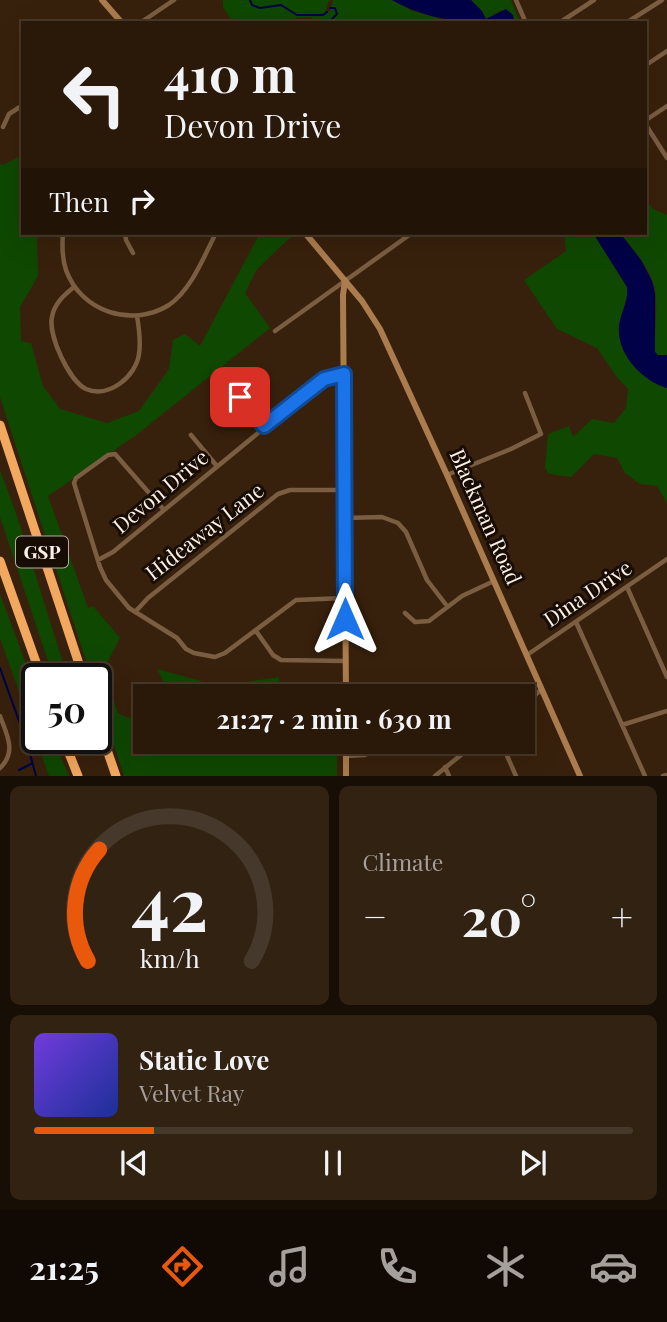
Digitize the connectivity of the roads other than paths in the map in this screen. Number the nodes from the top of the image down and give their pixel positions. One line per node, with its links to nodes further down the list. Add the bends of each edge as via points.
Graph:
1 (102, 0): 6 (main road)
2 (174, 0): 7 (street)
3 (516, 0): 8 (street)
4 (594, 0): 9 (street)
5 (662, 0): 10 (street)
6 (120, 21)
7 (143, 21)
8 (525, 21)
9 (567, 21)
10 (629, 21)
11 (667, 51): 12 (street)
12 (647, 64)
13 (21, 106): 16 (street, via 9,114)
14 (667, 106): 15 (street)
15 (647, 119)
16 (3, 127)
17 (647, 127): 18 (street)
18 (667, 159)
19 (63, 235): 26 (street, via 63,258)
20 (126, 235): 24 (street)
21 (215, 235): 27 (street, via 177,298)
22 (307, 235): 25 (main road, Blackman Road)
23 (409, 235): 25 (street)
24 (133, 253)
25 (345, 280): 28 (street); 29 (main road); 36 (main road, Blackman Road, via 380,329)
26 (74, 287): 27 (street, via 99,308); 27 (street, via 58,302 51,324 66,365 86,389 111,388 133,371 139,354)
27 (137, 316)
28 (275, 331)
29 (344, 374): 33 (street, Devon Drive, via 324,379); 37 (main road)
30 (525, 393): 36 (street, via 541,434)
31 (240, 397): 33 (street)
32 (0, 425): 54 (highway, GSP)
33 (264, 426): 35 (street, Devon Drive)
34 (191, 435): 35 (street)
35 (216, 465): 38 (street, Devon Drive)
36 (447, 475): 43 (main road, Blackman Road)
37 (344, 490): 39 (main road); 47 (street, Hideaway Lane, via 278,494)
38 (164, 510): 40 (street, Devon Drive); 40 (street, via 116,454 78,477 74,484)
39 (344, 517): 45 (main road); 46 (street, via 382,517 398,523 427,580)
40 (98, 559): 47 (street, via 106,580)
41 (667, 559): 44 (street, Dina Drive)
42 (0, 561): 53 (highway, GSP)
43 (494, 581): 46 (street); 51 (main road, Blackman Road)
44 (627, 587): 49 (street, Dina Drive); 55 (street)
45 (345, 598): 50 (street, via 296,600); 52 (main road)
46 (447, 606): 48 (street, via 424,622 413,622)
47 (135, 612): 50 (street, via 194,653 215,657)
48 (405, 613)
49 (576, 622): 51 (street, Dina Drive); 61 (street)
50 (256, 631): 52 (street, via 281,660)
51 (527, 655): 57 (main road, Blackman Road)
52 (345, 661): 56 (main road)
53 (36, 663)
54 (79, 663)
55 (667, 677)
56 (346, 684)
57 (541, 690): 58 (street); 76 (main road, Blackman Road)
58 (535, 695)
59 (667, 711): 61 (street)
60 (1, 719): 69 (street, via 10,748)
61 (622, 725): 77 (street)
62 (69, 754): 70 (highway)
63 (108, 754): 71 (highway)
64 (366, 754): 67 (street)
65 (462, 754): 68 (street)
66 (506, 754): 75 (street)
67 (346, 756): 72 (main road)
68 (445, 767): 73 (street); 74 (street)
69 (0, 768)
70 (78, 776)
71 (116, 776)
72 (346, 776)
73 (435, 776)
74 (449, 776)
75 (516, 776)
76 (580, 776)
77 (645, 776)

